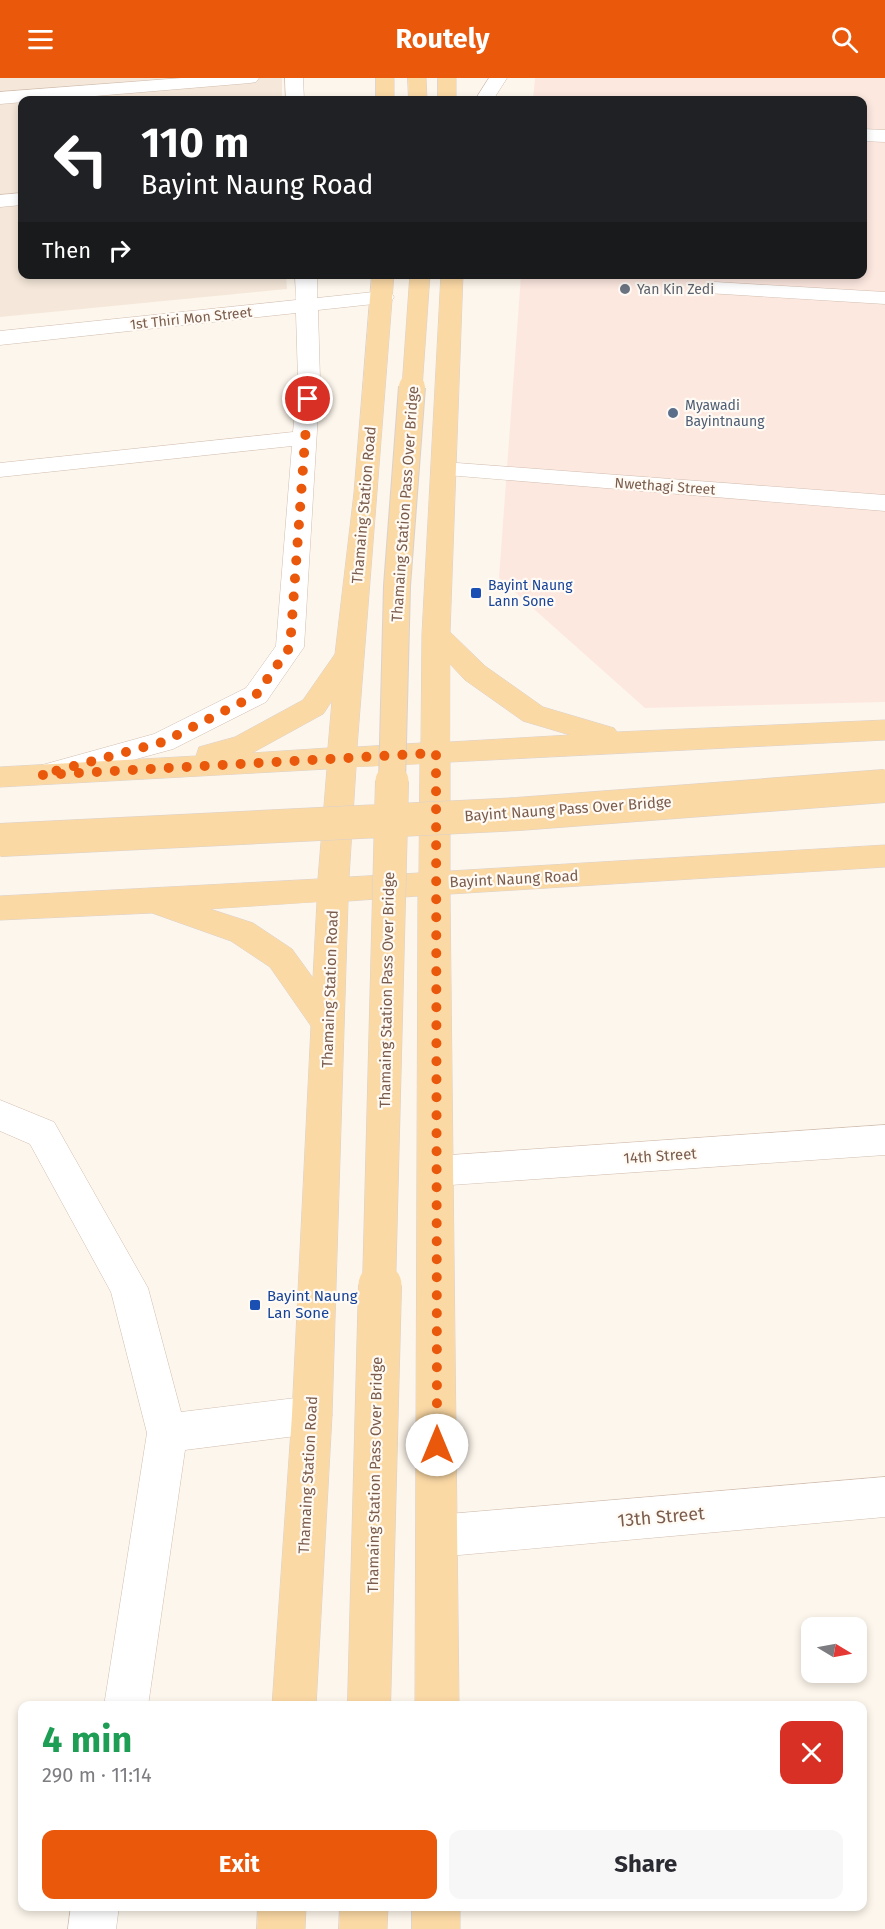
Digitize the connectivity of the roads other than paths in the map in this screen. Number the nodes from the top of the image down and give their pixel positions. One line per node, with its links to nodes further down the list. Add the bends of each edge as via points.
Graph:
1 (250, 78): 7 (street)
2 (294, 78): 8 (street)
3 (385, 78): 9 (main road)
4 (417, 78): 10 (main road)
5 (447, 78): 11 (main road)
6 (498, 78): 12 (street)
7 (25, 96)
8 (295, 96)
9 (386, 96)
10 (418, 96)
11 (447, 96)
12 (487, 96)
13 (18, 97): 14 (street)
14 (0, 98)
15 (867, 135): 16 (street)
16 (885, 136)
17 (18, 199): 18 (street)
18 (0, 201)
19 (306, 279): 25 (street)
20 (420, 279): 57 (main road, Thamaing Station Pass Over Bridge, bridge, via 397,586)
21 (452, 279): 28 (main road)
22 (383, 286): 25 (street, 1st Thiri Mon Street); 32 (main road, Thamaing Station Road)
23 (715, 288): 24 (street)
24 (885, 298)
25 (308, 306): 26 (street, 1st Thiri Mon Street); 27 (street, via 309,380)
26 (0, 338)
27 (304, 438): 29 (street); 38 (street, via 290,647 256,695 163,742)
28 (444, 469): 30 (street, Nwethagi Street); 31 (main road)
29 (0, 470)
30 (885, 503)
31 (436, 634): 34 (main road, via 475,673 533,714); 35 (main road)
32 (349, 655): 36 (main road, Thamaing Station Road); 37 (main road, via 313,707 244,745)
33 (885, 730): 34 (main road)
34 (626, 742): 35 (main road)
35 (436, 753): 36 (main road); 43 (main road)
36 (342, 760): 37 (main road); 44 (main road, Thamaing Station Road)
37 (155, 768): 38 (main road)
38 (41, 775): 39 (main road)
39 (0, 777)
40 (885, 786): 41 (main road, Bayint Naung Pass Over Bridge, bridge, via 518,814)
41 (0, 840)
42 (885, 856): 43 (main road, Bayint Naung Road)
43 (434, 884): 44 (main road, Bayint Naung Road); 50 (main road)
44 (333, 890): 45 (main road, Bayint Naung Road); 47 (main road, Thamaing Station Road)
45 (148, 901): 46 (main road, Bayint Naung Road); 47 (main road, via 242,932 281,958)
46 (0, 908)
47 (329, 1025): 51 (main road, Thamaing Station Road)
48 (0, 1115): 52 (street, via 42,1133 129,1288)
49 (885, 1140): 50 (street, 14th Street)
50 (436, 1172): 54 (main road)
51 (312, 1415): 52 (street); 56 (main road, Thamaing Station Road)
52 (167, 1433): 55 (street)
53 (885, 1497): 54 (street, 13th Street)
54 (437, 1536): 58 (main road)
55 (127, 1701)
56 (294, 1701)
57 (369, 1701)
58 (437, 1701)
59 (94, 1911): 63 (street)
60 (282, 1911): 64 (main road)
61 (364, 1911): 65 (main road)
62 (436, 1911): 66 (main road)
63 (92, 1929)
64 (280, 1929)
65 (363, 1929)
66 (436, 1929)

